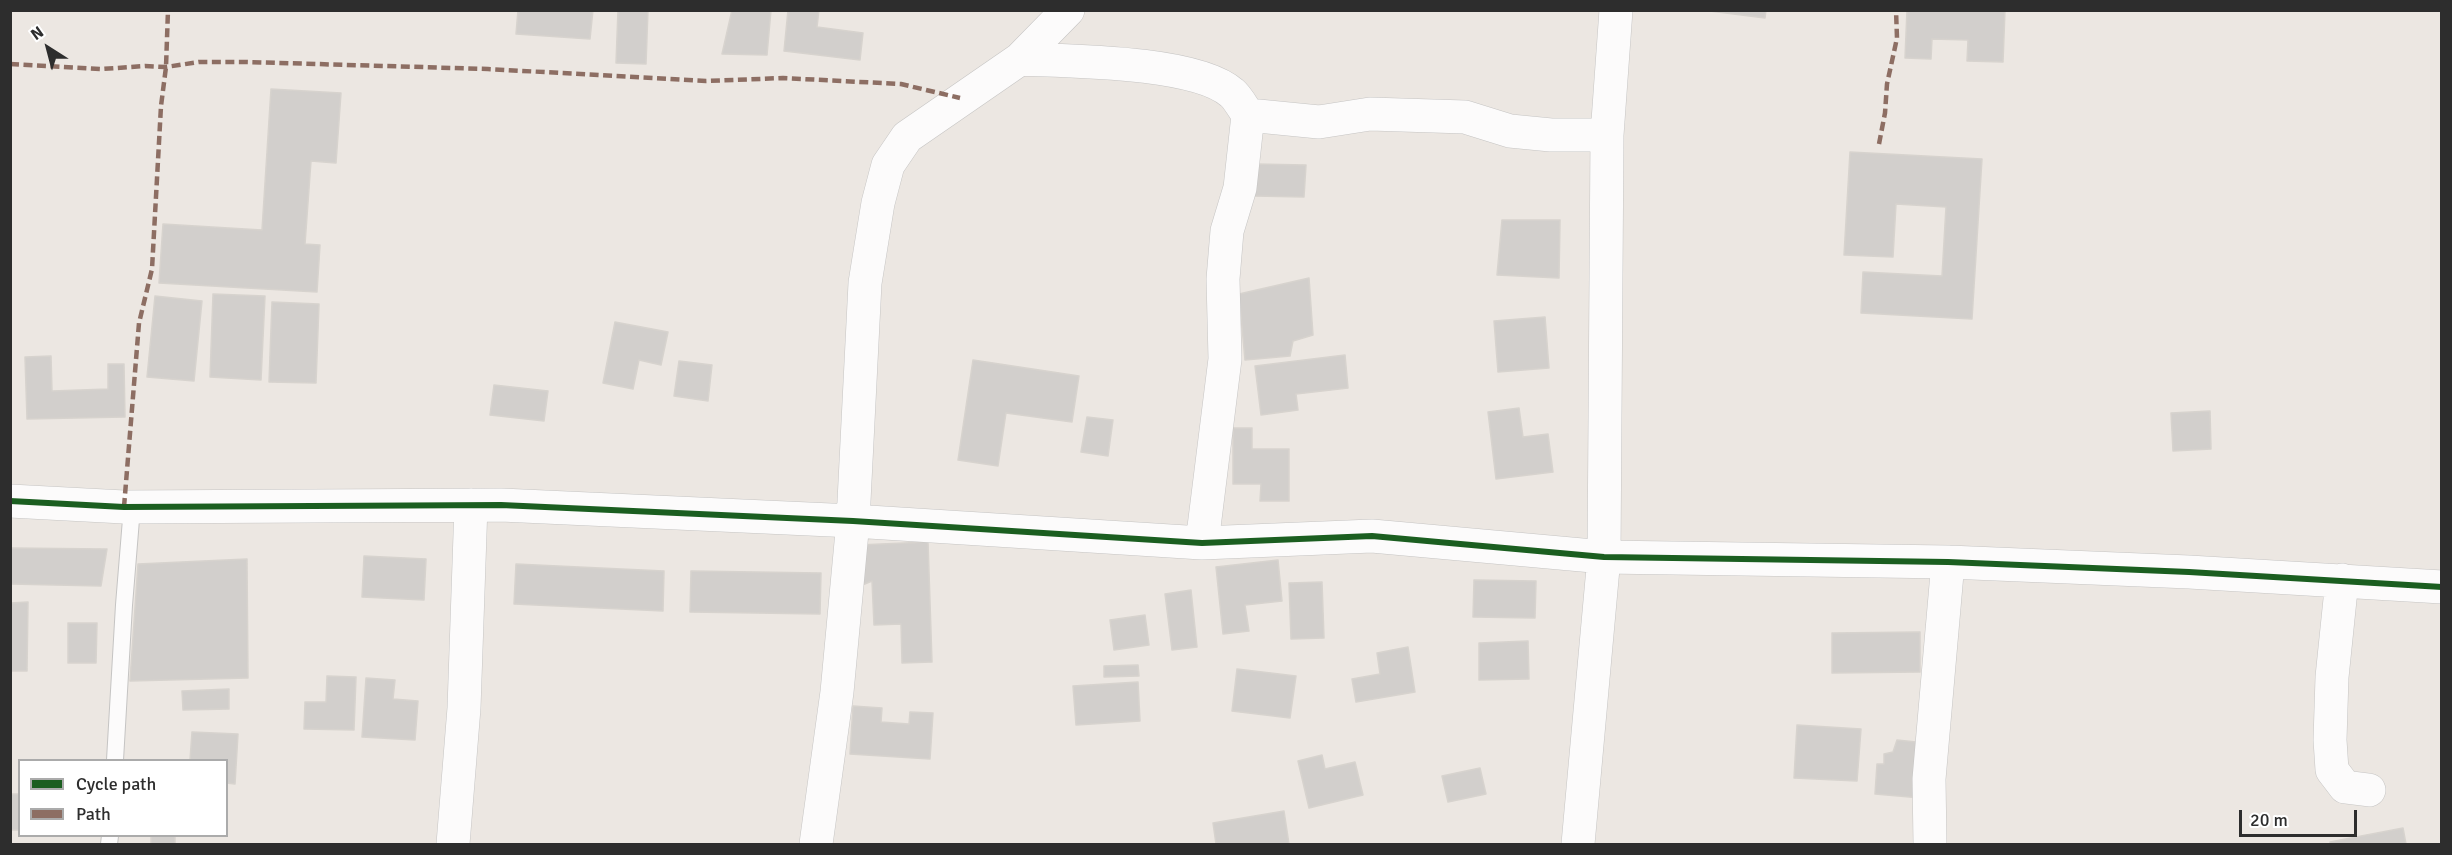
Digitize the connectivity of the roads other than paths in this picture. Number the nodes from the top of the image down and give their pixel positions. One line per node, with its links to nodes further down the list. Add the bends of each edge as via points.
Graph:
1 (1068, 10): 3 (street)
2 (1616, 10): 5 (street)
3 (1020, 59): 4 (street, via 1114,63 1197,75 1232,93); 9 (street, via 907,137 888,165 865,283)
4 (1248, 115): 5 (street, via 1319,122 1370,114 1465,117 1510,131); 10 (street, via 1240,188 1227,231 1223,279 1225,359)
5 (1607, 135): 11 (street)
6 (10, 501): 8 (street)
7 (471, 505): 8 (street); 9 (street); 17 (street, via 464,708)
8 (132, 507): 15 (lane)
9 (853, 521): 10 (street); 18 (street, via 837,692)
10 (1202, 543): 11 (street, via 1372,536)
11 (1604, 557): 12 (street); 19 (street)
12 (1948, 562): 13 (street); 20 (street, via 1929,779)
13 (2342, 580): 14 (street); 16 (street, via 2332,676 2331,770 2345,787)
14 (2442, 587)
15 (115, 759)
16 (2369, 790)
17 (453, 844)
18 (816, 844)
19 (1578, 844)
20 (1930, 844)

